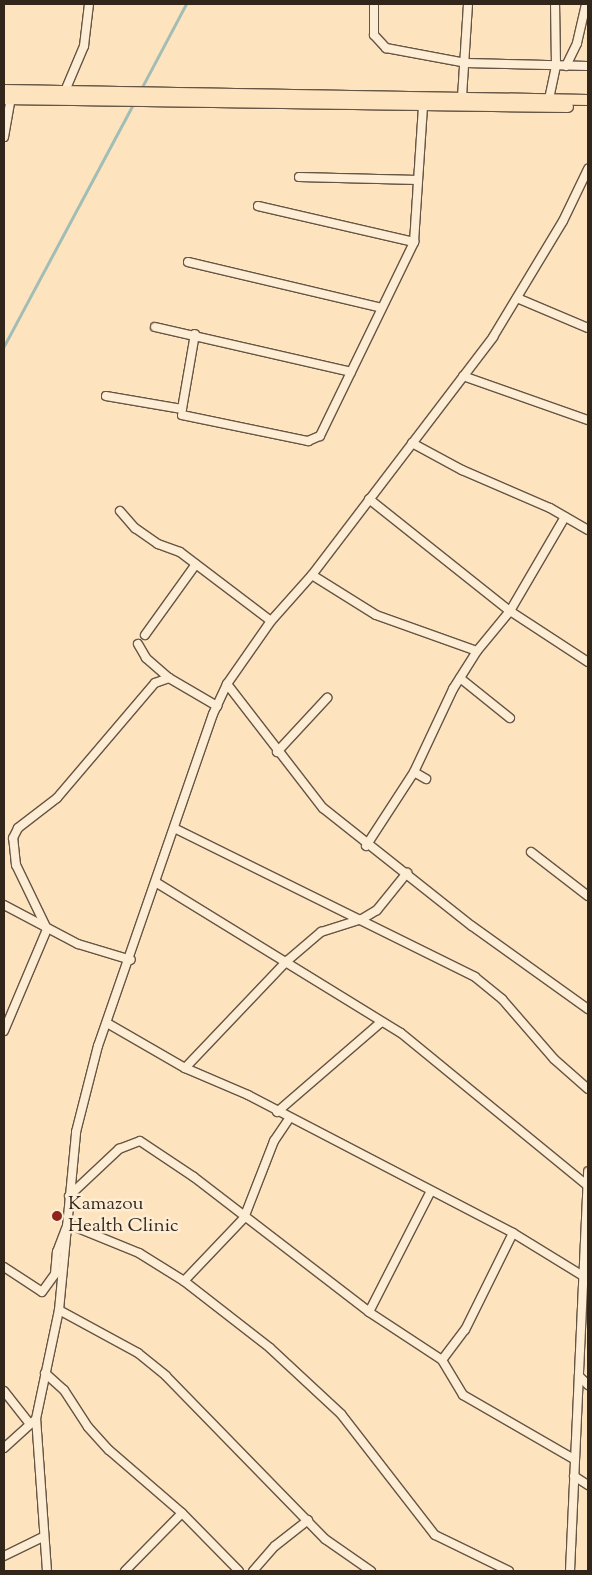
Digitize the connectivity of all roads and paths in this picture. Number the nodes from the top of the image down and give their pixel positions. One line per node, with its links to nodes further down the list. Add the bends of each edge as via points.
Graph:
1 (89, 4): 11 (street, via 84,46)
2 (374, 4): 6 (street, via 374,36 386,48)
3 (468, 4): 6 (street)
4 (555, 4): 7 (street)
5 (586, 4): 8 (street, via 577,43)
6 (466, 64): 7 (street); 12 (street)
7 (556, 65): 8 (street); 14 (street)
8 (566, 66): 9 (street)
9 (588, 66)
10 (4, 90): 11 (main road)
11 (65, 91): 12 (main road)
12 (462, 97): 14 (main road)
13 (8, 99): 16 (main road); 18 (street)
14 (549, 99): 15 (main road)
15 (588, 100)
16 (423, 104): 17 (main road); 21 (street)
17 (588, 107)
18 (4, 137)
19 (588, 169): 25 (street)
20 (299, 177): 21 (street)
21 (418, 180): 23 (street)
22 (258, 206): 23 (street)
23 (414, 242): 26 (street)
24 (188, 262): 26 (street)
25 (517, 298): 28 (street); 31 (street)
26 (382, 308): 30 (street)
27 (155, 327): 29 (street)
28 (588, 328)
29 (195, 334): 30 (street); 32 (street, via 182,409)
30 (351, 372): 33 (street, via 315,440)
31 (463, 376): 34 (street); 35 (street)
32 (106, 396)
33 (182, 416)
34 (588, 420)
35 (412, 443): 36 (street); 38 (street)
36 (369, 500): 41 (street); 42 (street)
37 (120, 511): 40 (street, via 135,528)
38 (565, 517): 39 (street); 42 (street)
39 (588, 530)
40 (196, 564): 43 (street); 44 (street)
41 (312, 575): 43 (street); 46 (street, via 376,615)
42 (510, 611): 46 (street); 47 (street)
43 (271, 620): 50 (street)
44 (145, 635)
45 (138, 644): 48 (street, via 146,658)
46 (476, 651): 49 (street)
47 (588, 662)
48 (169, 678): 52 (street); 65 (street, via 155,683 57,798 18,828 13,838 16,865)
49 (460, 678): 53 (street); 55 (street)
50 (227, 684): 52 (street); 54 (street)
51 (327, 698): 54 (street)
52 (217, 706): 57 (street)
53 (510, 718)
54 (277, 752): 58 (street, via 323,808)
55 (414, 772): 56 (street); 58 (street)
56 (426, 779)
57 (174, 828): 61 (street); 64 (street, via 299,892)
58 (366, 846): 60 (street)
59 (531, 852): 62 (street)
60 (407, 873): 64 (street, via 378,910); 68 (street, via 472,926)
61 (157, 883): 66 (street); 67 (street)
62 (588, 896)
63 (4, 905): 65 (street)
64 (362, 920): 67 (street, via 321,932); 73 (street, via 483,982 554,1059)
65 (47, 929): 66 (street, via 78,944); 71 (street)
66 (131, 960): 69 (street)
67 (287, 961): 70 (street); 72 (street)
68 (588, 1009)
69 (107, 1023): 72 (street); 79 (street, via 76,1132)
70 (380, 1023): 74 (street); 77 (street, via 436,1060)
71 (4, 1032)
72 (185, 1068): 74 (street, via 213,1078)
73 (588, 1089)
74 (277, 1112): 75 (street)
75 (289, 1119): 78 (street); 80 (street, via 274,1141)
76 (588, 1171): 77 (street)
77 (587, 1185): 81 (street)
78 (432, 1191): 83 (street); 88 (street)
79 (69, 1196): 80 (street, via 119,1149 140,1141 194,1177); 82 (street)
80 (244, 1218): 86 (street); 88 (street)
81 (587, 1220): 85 (street)
82 (68, 1224): 84 (street, via 57,1252 55,1274 42,1292); 86 (street, via 139,1253); 87 (street)
83 (513, 1233): 85 (street); 89 (street, via 465,1330)
84 (4, 1267)
85 (586, 1278): 91 (street)
86 (184, 1281): 108 (street, via 270,1348 341,1414 435,1535)
87 (59, 1310): 90 (street); 100 (street, via 138,1353 166,1376)
88 (369, 1312): 89 (street)
89 (442, 1360): 96 (street, via 463,1395)
90 (45, 1373): 94 (street); 99 (street, via 64,1390 88,1427 109,1450)
91 (579, 1376): 92 (street); 96 (street)
92 (588, 1385)
93 (4, 1391): 94 (street)
94 (33, 1421): 95 (street); 101 (street)
95 (4, 1448)
96 (574, 1459): 97 (street)
97 (574, 1476): 98 (street); 109 (street)
98 (588, 1485)
99 (182, 1513): 104 (street); 105 (street)
100 (308, 1520): 106 (street, via 275,1546); 107 (street, via 325,1539)
101 (43, 1537): 102 (street); 103 (street)
102 (4, 1556)
103 (47, 1571)
104 (125, 1571)
105 (239, 1571)
106 (253, 1571)
107 (371, 1571)
108 (509, 1571)
109 (570, 1571)

